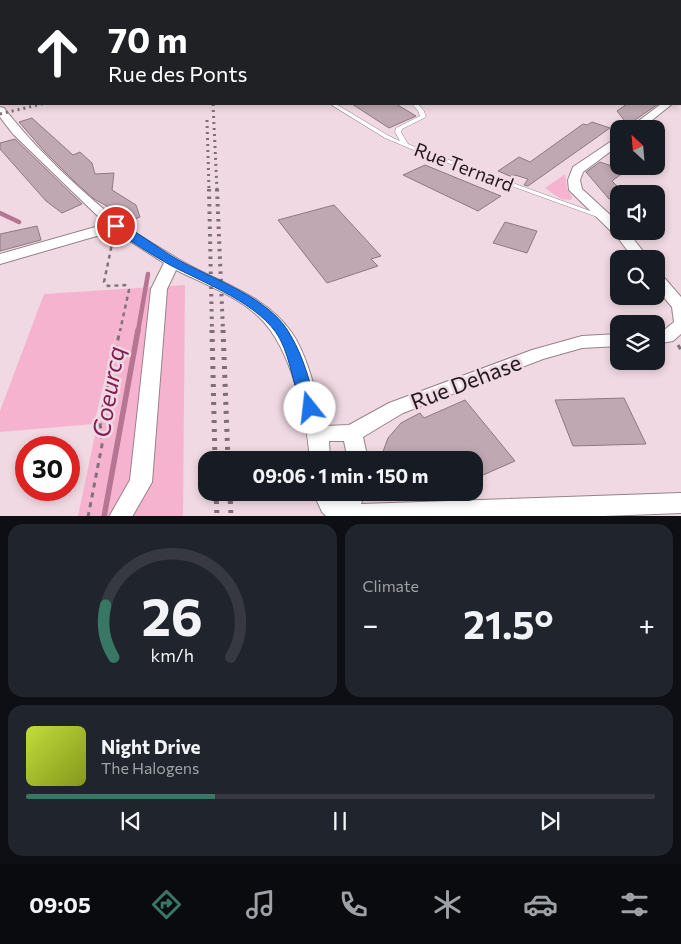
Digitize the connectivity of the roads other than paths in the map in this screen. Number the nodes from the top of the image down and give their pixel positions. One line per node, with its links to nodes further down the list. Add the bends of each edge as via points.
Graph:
1 (335, 105): 6 (lane, Rue Ternard)
2 (416, 105): 6 (lane, via 422,117 399,128 398,132)
3 (666, 105): 5 (street)
4 (0, 110): 9 (street, via 17,132 76,191)
5 (645, 120)
6 (406, 145): 8 (lane, Rue Ternard)
7 (610, 146): 8 (street, via 577,170 574,180 576,190)
8 (602, 218): 10 (street)
9 (120, 229): 11 (street); 12 (street)
10 (635, 250)
11 (0, 259)
12 (172, 262): 19 (street, via 241,296 265,313 285,336 299,369); 25 (street, via 159,289 141,482)
13 (665, 288): 14 (street, via 680,306)
14 (681, 319)
15 (681, 325): 16 (street)
16 (665, 337)
17 (610, 340): 18 (street, Rue Dehase, via 582,342 538,354 396,408)
18 (352, 433): 19 (street, Rue Dehase); 21 (street)
19 (318, 435): 20 (street)
20 (319, 451)
21 (356, 451)
22 (328, 501): 26 (street)
23 (351, 501): 26 (street)
24 (681, 503): 26 (street)
25 (120, 516)
26 (341, 516)

